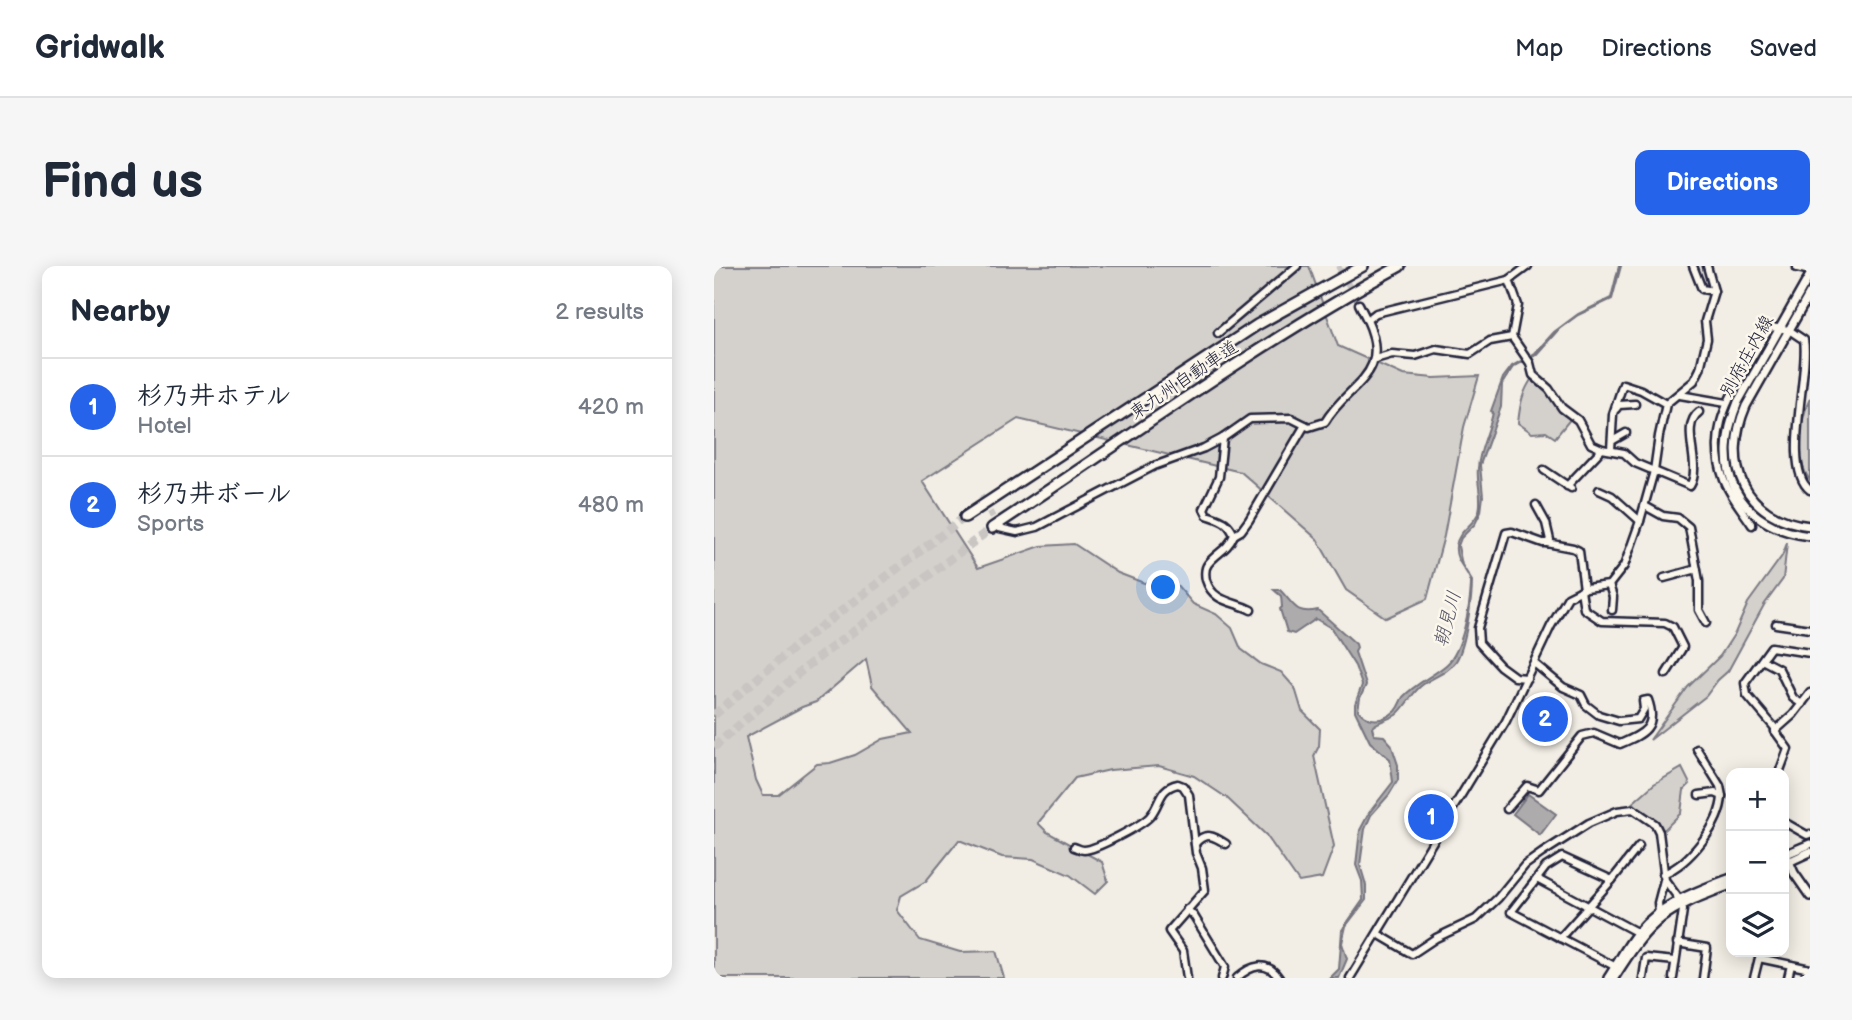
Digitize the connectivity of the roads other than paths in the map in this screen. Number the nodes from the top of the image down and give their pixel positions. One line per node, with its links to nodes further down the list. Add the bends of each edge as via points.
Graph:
1 (1297, 266): 16 (street)
2 (1363, 266): 38 (highway, 東九州自動車道, via 1258,325)
3 (1400, 266): 41 (highway, 東九州自動車道, via 1250,355)
4 (1528, 266): 9 (street)
5 (1693, 266): 10 (street, via 1702,289)
6 (1707, 266): 10 (street)
7 (1797, 266): 8 (street)
8 (1810, 273): 14 (main road, 別府庄内線)
9 (1509, 279): 13 (street, via 1376,313); 17 (street, via 1518,305)
10 (1714, 291): 19 (street, via 1700,369)
11 (1809, 295): 15 (main road, 別府庄内線)
12 (1359, 304): 13 (street)
13 (1367, 320): 18 (street)
14 (1780, 327): 15 (street); 20 (street, via 1771,327 1759,343); 43 (main road, 別府庄内線, via 1734,412 1728,435 1729,469 1741,501 1755,517 1783,531)
15 (1789, 330): 34 (street, via 1804,340 1807,354 1797,432 1800,474); 40 (main road, 別府庄内線, via 1742,415 1736,458 1745,488 1761,508 1786,522)
16 (1218, 333)
17 (1513, 337): 18 (street, via 1490,341 1470,354 1436,349 1415,356 1392,354); 29 (street, via 1533,375 1578,420 1591,444)
18 (1375, 359): 25 (street, via 1367,377 1336,405 1325,422)
19 (1680, 395): 20 (street); 22 (street)
20 (1726, 403): 37 (street, via 1718,432 1720,468)
21 (1635, 404): 24 (street, via 1619,405)
22 (1666, 404): 24 (street, via 1623,384); 32 (street)
23 (1699, 412): 32 (street, via 1692,419 1695,472 1690,486)
24 (1613, 414): 28 (street)
25 (1305, 425): 27 (street, via 1291,418 1250,419); 42 (street, via 1249,520)
26 (1626, 433): 28 (street)
27 (1223, 438): 41 (street, via 1144,471 1037,527 1017,532); 42 (street, via 1219,477 1204,509 1207,515 1230,525)
28 (1612, 441): 30 (street)
29 (1602, 449): 30 (street); 31 (street, via 1569,487)
30 (1611, 450): 32 (street)
31 (1544, 470)
32 (1654, 471): 36 (street)
33 (1599, 490): 39 (street)
34 (1810, 490)
35 (1536, 505): 44 (street, via 1546,523)
36 (1645, 506): 39 (street); 45 (street, via 1689,527)
37 (1746, 516)
38 (965, 517)
39 (1640, 521): 47 (street, via 1624,566)
40 (1810, 526)
41 (995, 528)
42 (1234, 535): 49 (street, via 1208,565 1206,581 1218,598)
43 (1810, 536)
44 (1547, 544): 48 (street, via 1579,551); 58 (street, via 1506,533 1478,628 1479,643 1500,666 1515,677)
45 (1697, 569): 46 (street); 51 (street, via 1699,610)
46 (1664, 578)
47 (1609, 585): 48 (street); 50 (street)
48 (1582, 589): 56 (street, via 1568,597); 57 (street, via 1584,609 1602,621 1673,627 1683,648)
49 (1251, 610)
50 (1612, 610)
51 (1706, 623)
52 (1776, 624): 53 (street)
53 (1810, 629)
54 (1810, 653): 55 (street, via 1771,647)
55 (1762, 660): 60 (street, via 1779,669 1793,698); 61 (street, via 1745,690)
56 (1534, 663): 58 (street); 66 (street, via 1563,687 1581,695 1599,715 1619,721 1638,719 1646,699 1652,718 1642,734 1620,744 1594,733 1582,736 1539,790 1527,786)
57 (1666, 674)
58 (1527, 678): 89 (street)
59 (1810, 693): 60 (street)
60 (1802, 704): 61 (street)
61 (1775, 731): 63 (street, via 1786,746)
62 (1697, 749): 65 (street)
63 (1780, 768)
64 (1699, 795): 65 (street)
65 (1722, 796): 78 (street, via 1718,813 1694,853)
66 (1507, 809)
67 (1789, 825): 68 (street)
68 (1810, 834)
69 (1195, 844): 70 (street, via 1205,835); 73 (street, via 1189,795 1178,784 1160,794 1150,816 1091,849); 86 (street, via 1205,890)
70 (1226, 844)
71 (1810, 844): 75 (main road)
72 (1639, 846): 80 (street)
73 (1073, 847)
74 (1810, 852): 76 (main road)
75 (1789, 857)
76 (1789, 858)
77 (1789, 864): 83 (main road)
78 (1664, 877): 84 (street); 87 (street); 89 (street, via 1655,824 1633,809 1617,811 1542,853 1525,865 1476,919 1412,954)
79 (1537, 879): 80 (street, via 1562,857); 85 (street); 90 (street, via 1511,912)
80 (1612, 880): 85 (street)
81 (1726, 880): 84 (main road)
82 (1726, 887): 84 (main road)
83 (1810, 897)
84 (1680, 902): 87 (main road); 88 (main road); 91 (street, via 1683,910)
85 (1589, 906): 88 (street); 90 (street)
86 (1187, 909): 96 (street, via 1169,931 1184,951); 97 (street, via 1226,967)
87 (1659, 912): 88 (main road)
88 (1640, 933): 94 (main road)
89 (1378, 934): 100 (street)
90 (1560, 938): 94 (street)
91 (1677, 943): 92 (street); 105 (street, via 1707,948)
92 (1675, 961): 103 (street, via 1646,958); 104 (street)
93 (1791, 965): 95 (street); 106 (street, via 1759,958); 107 (street)
94 (1618, 967): 101 (main road); 102 (main road)
95 (1810, 970)
96 (1187, 978)
97 (1222, 978)
98 (1237, 978): 99 (street, via 1252,966 1271,969)
99 (1279, 978)
100 (1350, 978)
101 (1608, 978)
102 (1614, 978)
103 (1643, 978)
104 (1673, 978)
105 (1703, 978)
106 (1754, 978)
107 (1788, 978)

